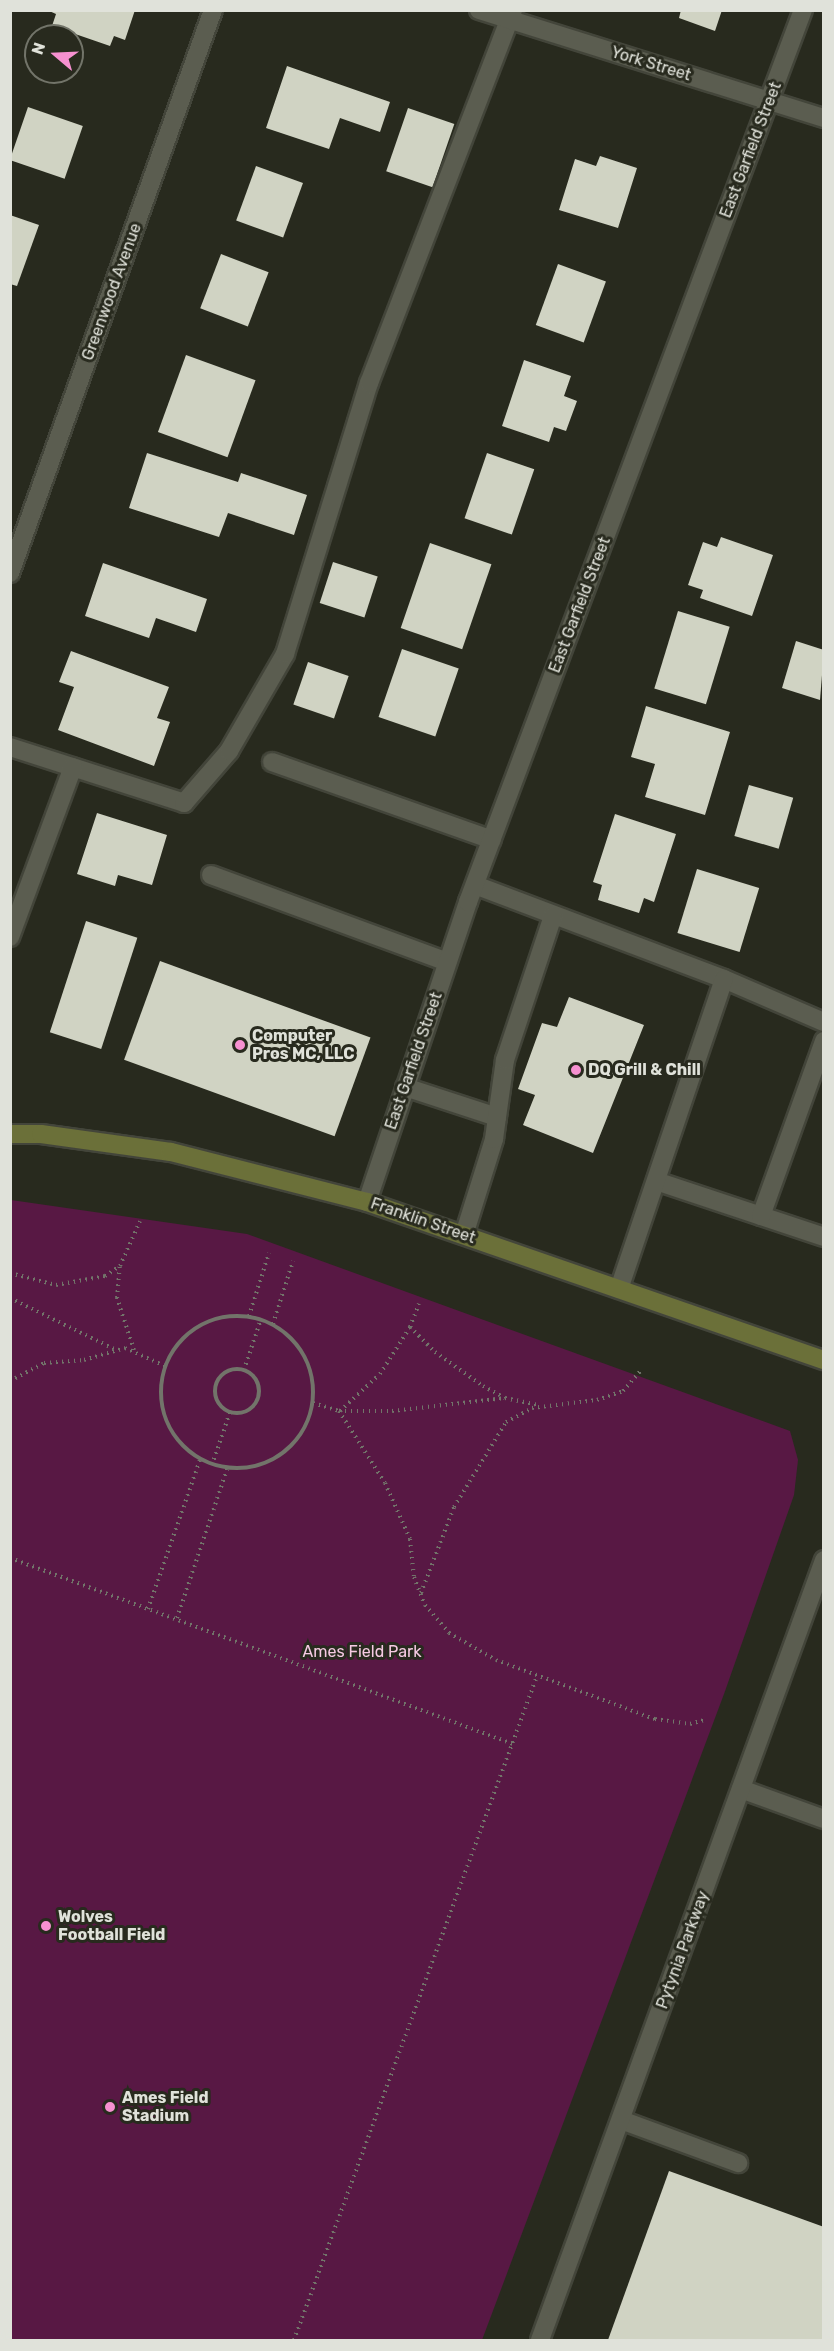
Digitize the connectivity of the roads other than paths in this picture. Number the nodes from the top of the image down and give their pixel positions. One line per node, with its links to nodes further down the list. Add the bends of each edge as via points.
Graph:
1 (213, 10): 7 (street, Greenwood Avenue)
2 (479, 10): 4 (street, York Street)
3 (803, 10): 5 (street, East Garfield Street)
4 (512, 15): 5 (street, York Street); 10 (street, via 369,383 285,654 229,751 184,803)
5 (769, 102): 6 (street, York Street); 11 (street, East Garfield Street)
6 (824, 118)
7 (10, 573)
8 (10, 747): 10 (street)
9 (272, 762): 11 (street)
10 (73, 767): 15 (street)
11 (492, 840): 13 (street, East Garfield Street)
12 (212, 875): 16 (street)
13 (475, 885): 14 (street); 16 (street, East Garfield Street)
14 (553, 916): 17 (street); 21 (street, via 505,1060)
15 (10, 937)
16 (447, 962): 20 (street, East Garfield Street)
17 (724, 979): 18 (street); 23 (street)
18 (824, 1022)
19 (824, 1041): 25 (street)
20 (405, 1087): 21 (street); 24 (street, East Garfield Street)
21 (497, 1117): 26 (street, via 494,1139)
22 (10, 1134): 24 (main road, Franklin Street, via 41,1134 171,1152)
23 (656, 1181): 25 (street); 28 (street)
24 (366, 1202): 26 (main road, Franklin Street)
25 (760, 1216): 27 (street)
26 (464, 1235): 28 (main road, Franklin Street)
27 (824, 1237)
28 (619, 1289): 29 (main road, Franklin Street)
29 (824, 1360)
30 (824, 1560): 31 (street, Pytynia Parkway)
31 (741, 1789): 32 (street); 33 (street, Pytynia Parkway)
32 (824, 1819)
33 (621, 2120): 34 (street); 35 (street, Pytynia Parkway)
34 (738, 2163)
35 (540, 2340)

